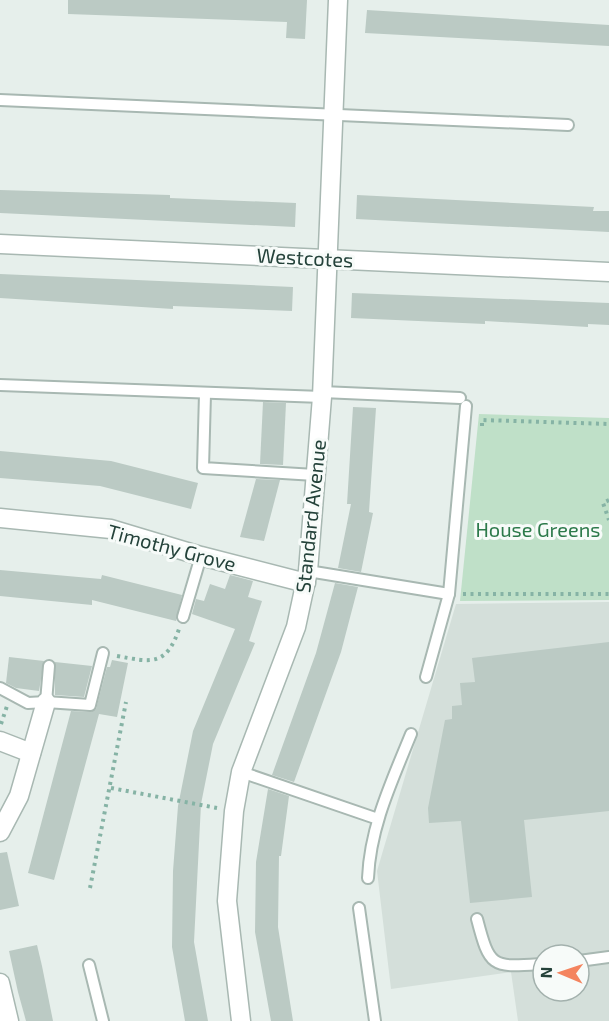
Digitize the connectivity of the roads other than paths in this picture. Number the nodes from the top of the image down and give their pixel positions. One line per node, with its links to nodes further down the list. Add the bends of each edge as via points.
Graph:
1 (338, 0): 3 (street, Standard Avenue)
2 (0, 100): 3 (lane)
3 (333, 113): 4 (lane); 6 (street, Standard Avenue)
4 (568, 125)
5 (0, 244): 6 (street, Westcotes)
6 (326, 258): 7 (street, Westcotes); 10 (street, Standard Avenue)
7 (609, 272)
8 (0, 384): 9 (lane)
9 (205, 394): 10 (lane); 11 (lane, via 203,468)
10 (322, 395): 11 (street, Standard Avenue); 15 (lane, via 463,402)
11 (315, 475): 14 (street, Standard Avenue)
12 (0, 518): 13 (street, Timothy Grove, via 111,529)
13 (201, 556): 14 (street, Timothy Grove); 16 (lane)
14 (307, 577): 15 (lane); 25 (street, Standard Avenue, via 296,627)
15 (449, 594): 19 (lane)
16 (183, 617)
17 (103, 653): 21 (lane, via 90,705)
18 (50, 666): 21 (lane)
19 (426, 677)
20 (0, 688): 21 (lane, via 28,704)
21 (46, 702): 24 (street)
22 (411, 734): 26 (lane)
23 (0, 741): 24 (street)
24 (31, 753): 27 (street, via 19,796)
25 (241, 772): 26 (lane); 38 (street, Standard Avenue, via 227,901)
26 (378, 819): 28 (lane, via 369,853)
27 (0, 832)
28 (368, 878)
29 (360, 908): 39 (lane)
30 (477, 919): 33 (lane, via 491,960)
31 (609, 957): 32 (lane)
32 (591, 959)
33 (531, 964)
34 (89, 965): 37 (lane)
35 (0, 983): 36 (street)
36 (9, 1021)
37 (103, 1021)
38 (241, 1021)
39 (375, 1021)

